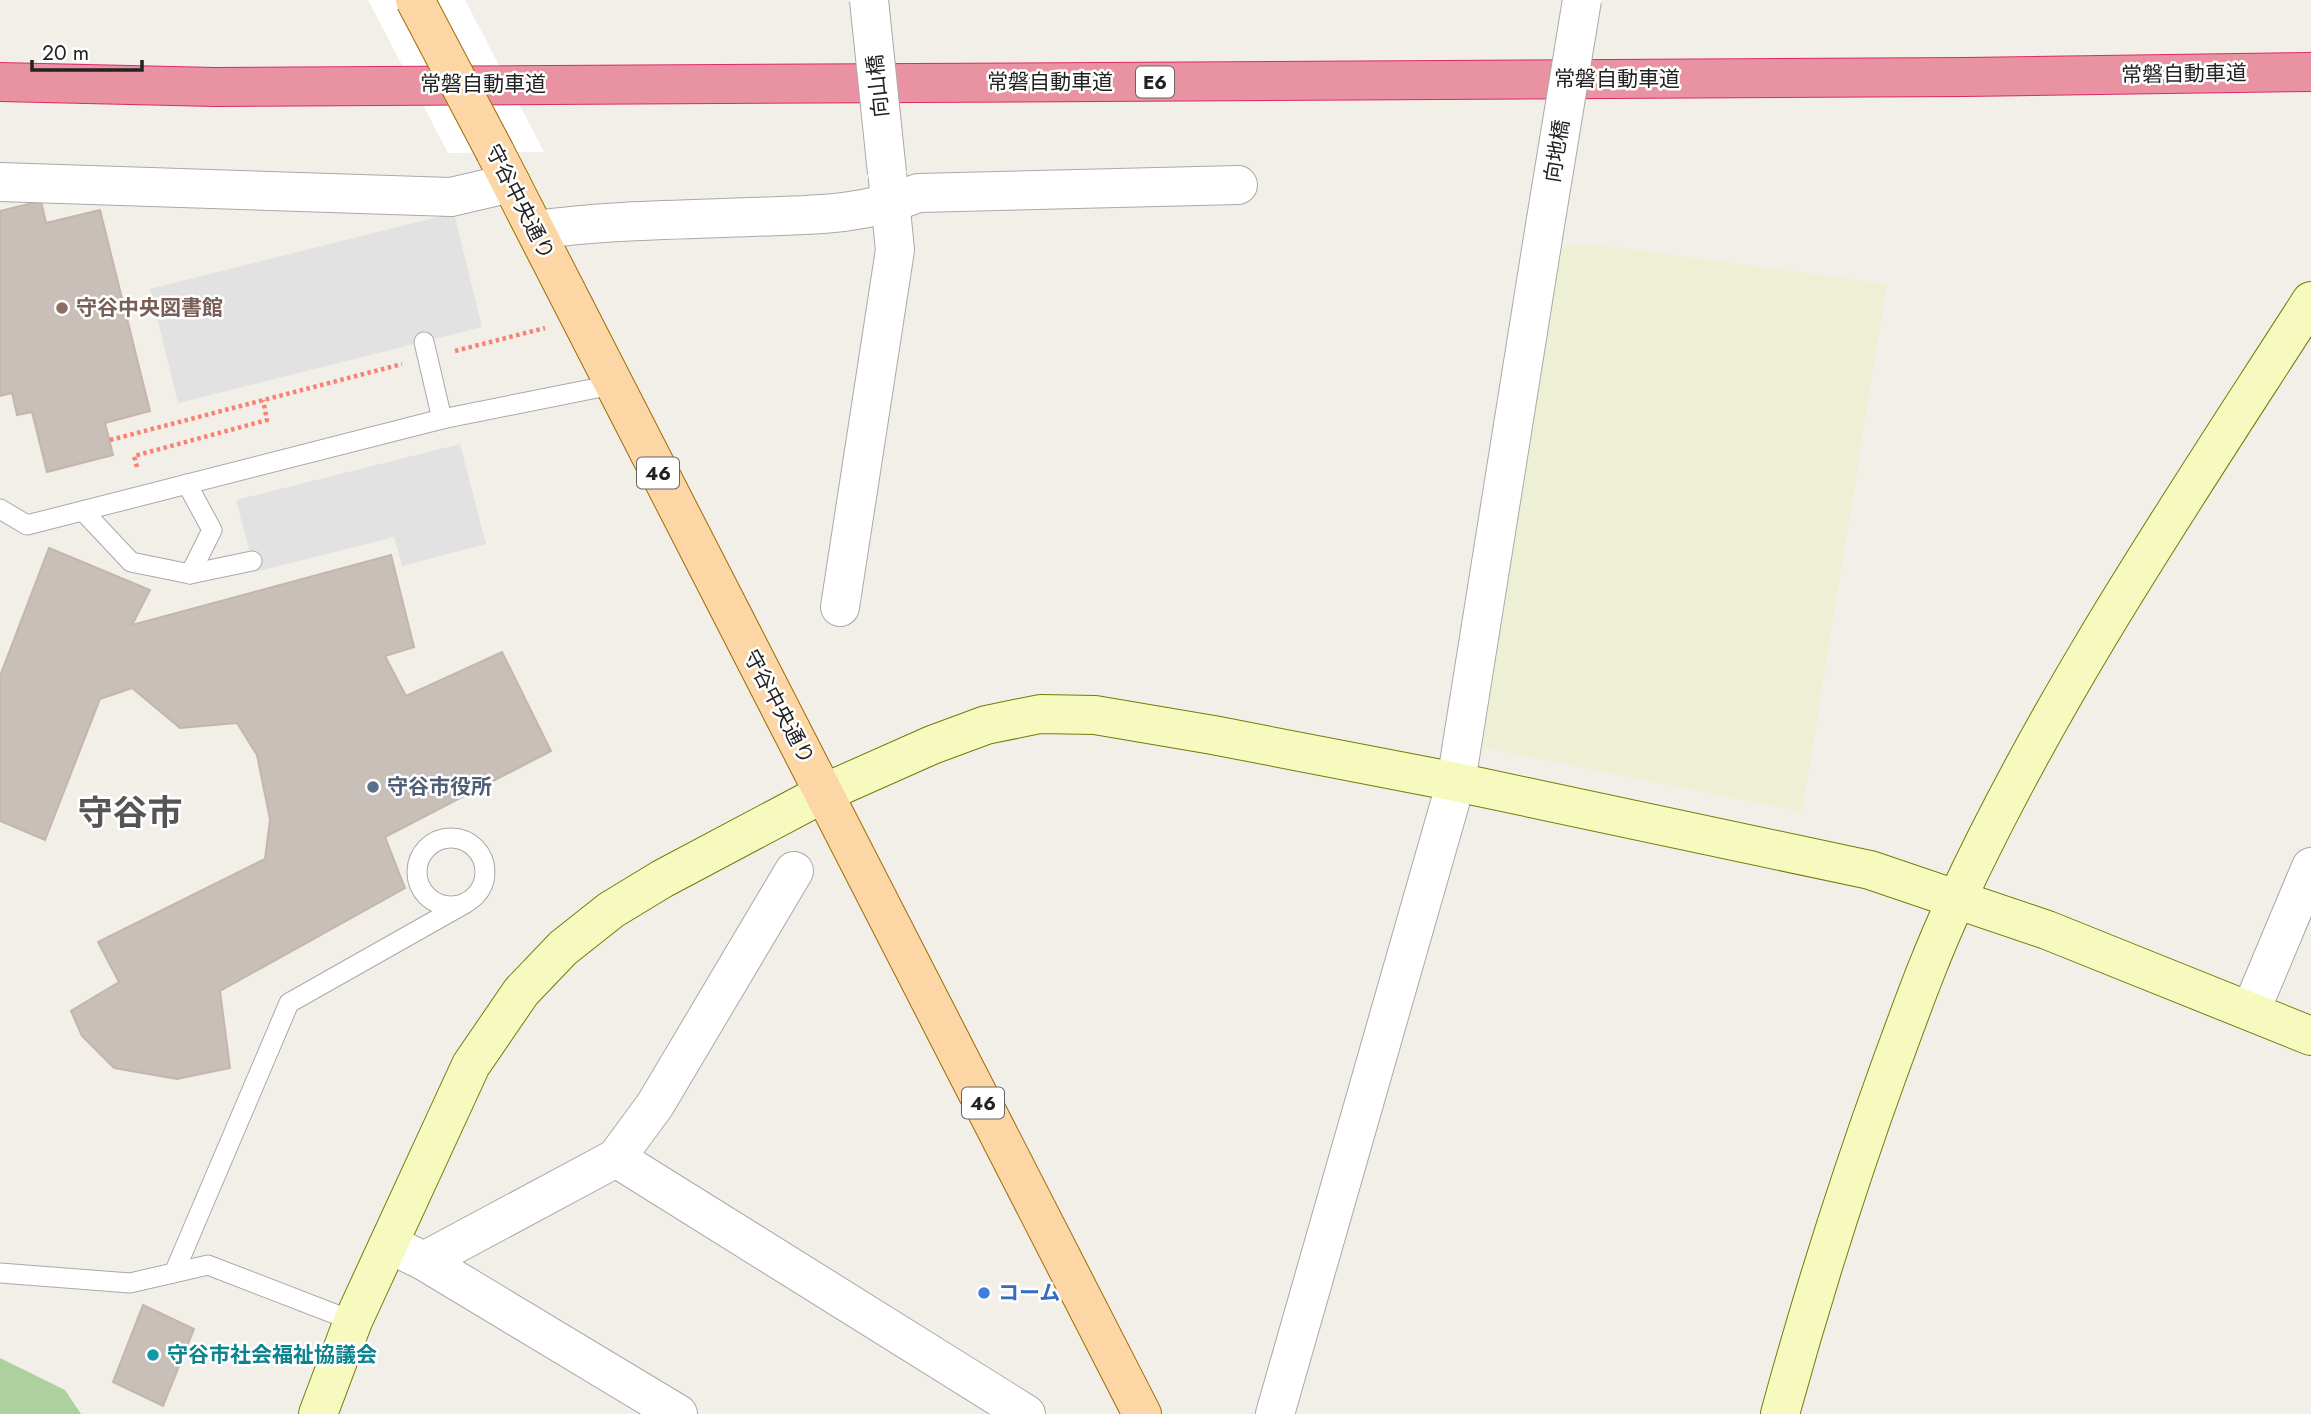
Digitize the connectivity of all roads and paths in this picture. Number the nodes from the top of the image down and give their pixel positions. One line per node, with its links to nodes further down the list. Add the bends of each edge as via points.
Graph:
1 (415, 0): 6 (main road, 守谷中央通り / 46, bridge)
2 (869, 0): 9 (street, 向山橋, bridge)
3 (1582, 0): 27 (street, 向地橋, bridge)
4 (2311, 72): 5 (highway, 常磐自動車道 / E6, via 215,86)
5 (0, 82)
6 (503, 168): 7 (street, via 451,197); 10 (main road, 守谷中央通り / 46)
7 (0, 182)
8 (1238, 185): 9 (street, via 918,193)
9 (889, 188): 10 (street, via 848,214 585,223); 26 (street, 向山橋, via 895,250)
10 (536, 230): 12 (main road, 守谷中央通り / 46)
11 (2311, 301): 31 (street, via 2044,727)
12 (579, 319): 14 (path); 16 (main road, 守谷中央通り / 46)
13 (424, 342): 18 (lane)
14 (448, 353)
15 (408, 363): 17 (path)
16 (612, 385): 18 (lane); 28 (main road, 守谷中央通り / 46)
17 (263, 400): 19 (path); 21 (path, via 267,420 134,456)
18 (442, 419): 20 (lane)
19 (110, 440)
20 (187, 484): 21 (lane); 25 (lane, via 212,530)
21 (144, 495): 23 (lane)
22 (0, 509): 23 (lane, via 27,525)
23 (83, 511): 25 (lane, via 131,562)
24 (252, 561): 25 (lane)
25 (190, 574)
26 (840, 607)
27 (1456, 782): 28 (street, via 1108,717 1040,714 986,725); 31 (street, via 1870,870); 45 (street, 向地橋)
28 (824, 793): 36 (street, via 662,879 563,947 521,992 471,1065); 44 (main road, 守谷中央通り / 46)
29 (2311, 867): 33 (street)
30 (794, 871): 35 (street, via 655,1104)
31 (1956, 901): 33 (street, via 2047,930); 46 (street, via 1839,1208)
32 (466, 903): 39 (lane, via 289,1003)
33 (2251, 1010): 34 (street)
34 (2311, 1036)
35 (616, 1158): 37 (street); 43 (street)
36 (389, 1244): 37 (street); 40 (street)
37 (424, 1261): 42 (street)
38 (2, 1272): 39 (lane, via 130,1283)
39 (174, 1273): 40 (lane, via 208,1265)
40 (354, 1321): 41 (street)
41 (327, 1410)
42 (678, 1414)
43 (1026, 1414)
44 (1142, 1414)
45 (1275, 1414)
46 (1780, 1414)

